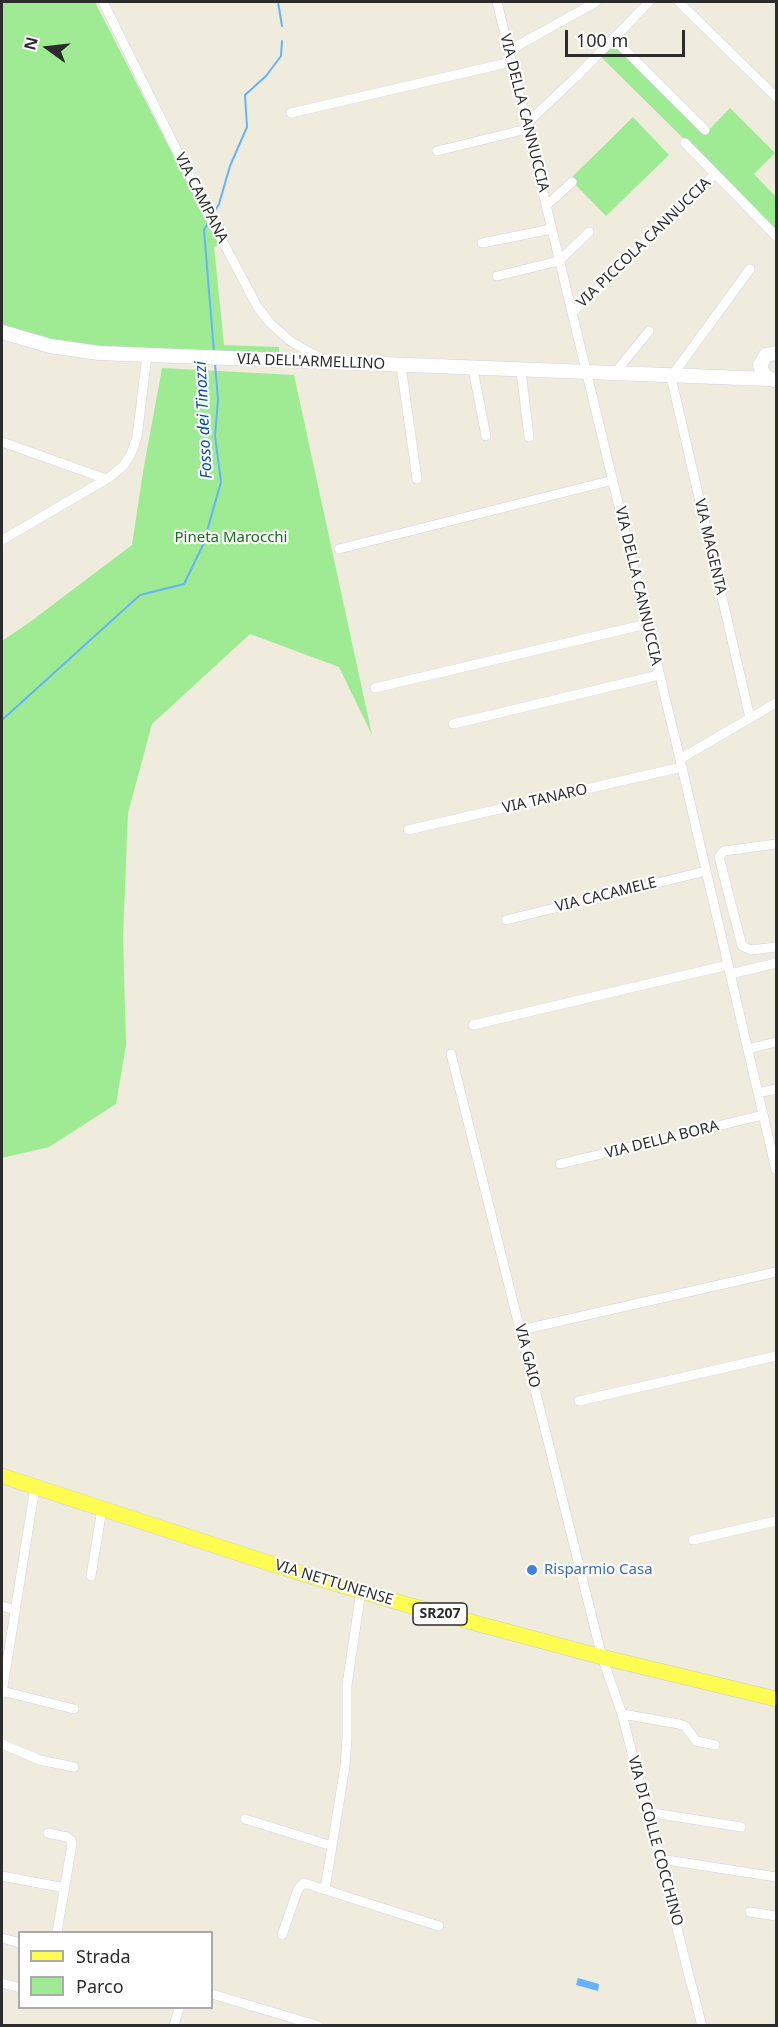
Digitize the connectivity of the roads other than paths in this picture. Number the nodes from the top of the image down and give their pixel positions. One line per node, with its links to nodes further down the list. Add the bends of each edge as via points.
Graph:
1 (104, 2): 30 (street, VIA CAMPANA, via 251,296 266,318 296,345)
2 (496, 2): 7 (street, VIA DELLA CANNUCCIA)
3 (596, 2): 7 (street)
4 (649, 2): 6 (street)
5 (679, 2): 9 (street)
6 (613, 38): 11 (street); 12 (street)
7 (508, 51): 8 (street, VIA DELLA CANNUCCIA)
8 (511, 62): 10 (street); 11 (street, VIA DELLA CANNUCCIA)
9 (777, 97)
10 (291, 113)
11 (527, 126): 14 (street); 17 (street, VIA DELLA CANNUCCIA)
12 (705, 130)
13 (685, 143): 15 (street)
14 (437, 151)
15 (715, 174): 20 (street); 25 (street, VIA PICCOLA CANNUCCIA)
16 (572, 182): 17 (street)
17 (546, 206): 18 (street, VIA DELLA CANNUCCIA)
18 (552, 229): 21 (street); 22 (street, VIA DELLA CANNUCCIA)
19 (589, 232): 22 (street)
20 (777, 236)
21 (482, 243)
22 (559, 261): 24 (street); 25 (street, VIA DELLA CANNUCCIA)
23 (750, 269): 36 (street)
24 (497, 276)
25 (572, 313): 34 (street, VIA DELLA CANNUCCIA)
26 (649, 330): 35 (street)
27 (2, 332): 29 (street, VIA DELL'ARMELLINO, via 71,350)
28 (771, 352): 37 (street); 38 (street, via 761,363 761,370)
29 (147, 355): 30 (street, VIA DELL'ARMELLINO); 42 (street, via 134,447 122,468)
30 (335, 363): 31 (street, VIA DELL'ARMELLINO)
31 (401, 366): 32 (street, VIA DELL'ARMELLINO); 43 (street)
32 (472, 369): 33 (street, VIA DELL'ARMELLINO); 39 (street)
33 (522, 371): 34 (street, VIA DELL'ARMELLINO); 40 (street)
34 (587, 373): 35 (street, VIA DELL'ARMELLINO); 44 (street, VIA DELLA CANNUCCIA)
35 (614, 375): 36 (street, VIA DELL'ARMELLINO)
36 (670, 377): 37 (street, VIA DELL'ARMELLINO); 51 (street, VIA MAGENTA)
37 (728, 377): 38 (street, VIA DELL'ARMELLINO)
38 (774, 380)
39 (486, 436)
40 (528, 437)
41 (2, 442): 42 (street)
42 (106, 479): 45 (street)
43 (417, 479)
44 (613, 480): 46 (street); 47 (street, VIA DELLA CANNUCCIA)
45 (2, 540)
46 (339, 549)
47 (647, 624): 48 (street, VIA DELLA CANNUCCIA); 49 (street)
48 (659, 675): 52 (street); 53 (street, VIA DELLA CANNUCCIA)
49 (375, 688)
50 (777, 703): 51 (street)
51 (750, 718): 53 (street)
52 (453, 724)
53 (681, 763): 54 (street, VIA TANARO); 56 (street, VIA DELLA CANNUCCIA)
54 (408, 830)
55 (777, 844): 58 (street, via 724,851 719,859 742,946 751,950)
56 (706, 871): 57 (street, VIA CACAMELE); 60 (street, VIA DELLA CANNUCCIA)
57 (506, 920)
58 (777, 946)
59 (777, 963): 60 (street)
60 (729, 969): 61 (street); 63 (street, VIA DELLA CANNUCCIA)
61 (473, 1025)
62 (777, 1041): 63 (street)
63 (748, 1049): 66 (street, VIA DELLA CANNUCCIA)
64 (451, 1054): 71 (street, VIA GAIO)
65 (777, 1089): 66 (street)
66 (758, 1093): 67 (street, VIA DELLA CANNUCCIA)
67 (763, 1115): 68 (street, VIA DELLA BORA); 69 (street, VIA DELLA CANNUCCIA)
68 (560, 1164)
69 (777, 1170)
70 (777, 1272): 71 (street)
71 (521, 1330): 84 (street, VIA GAIO)
72 (777, 1356): 73 (street)
73 (579, 1401)
74 (2, 1476): 75 (main road, VIA NETTUNENSE / SR207)
75 (35, 1487): 76 (main road, VIA NETTUNENSE / SR207); 82 (street)
76 (102, 1509): 79 (street); 80 (main road, VIA NETTUNENSE / SR207)
77 (777, 1521): 78 (street)
78 (693, 1540)
79 (91, 1576)
80 (361, 1591): 84 (main road, VIA NETTUNENSE / SR207); 96 (street, via 347,1685 346,1762)
81 (2, 1606): 82 (street)
82 (15, 1610): 83 (street)
83 (6, 1635): 85 (street)
84 (602, 1657): 86 (main road, VIA NETTUNENSE / SR207); 88 (street, VIA DI COLLE COCCHINO)
85 (2, 1692): 87 (street)
86 (777, 1700)
87 (74, 1710)
88 (622, 1714): 90 (street, via 682,1725 696,1741); 92 (street, VIA DI COLLE COCCHINO)
89 (2, 1744): 91 (street, via 40,1760)
90 (715, 1745)
91 (74, 1767)
92 (647, 1812): 94 (street); 97 (street, VIA DI COLLE COCCHINO)
93 (245, 1819): 96 (street)
94 (741, 1827)
95 (48, 1833): 100 (street, via 72,1842)
96 (332, 1846): 101 (street)
97 (660, 1859): 99 (street); 115 (street, VIA DI COLLE COCCHINO)
98 (2, 1876): 100 (street)
99 (777, 1877)
100 (64, 1888): 105 (street)
101 (325, 1889): 104 (street); 106 (street, via 300,1886)
102 (750, 1911): 103 (street)
103 (777, 1916)
104 (439, 1926)
105 (57, 1931)
106 (282, 1935)
107 (2, 1938): 108 (street)
108 (18, 1942)
109 (2, 1983): 110 (street)
110 (18, 1987)
111 (213, 1994): 114 (street)
112 (178, 2009): 113 (street)
113 (174, 2025)
114 (319, 2025)
115 (702, 2025)

